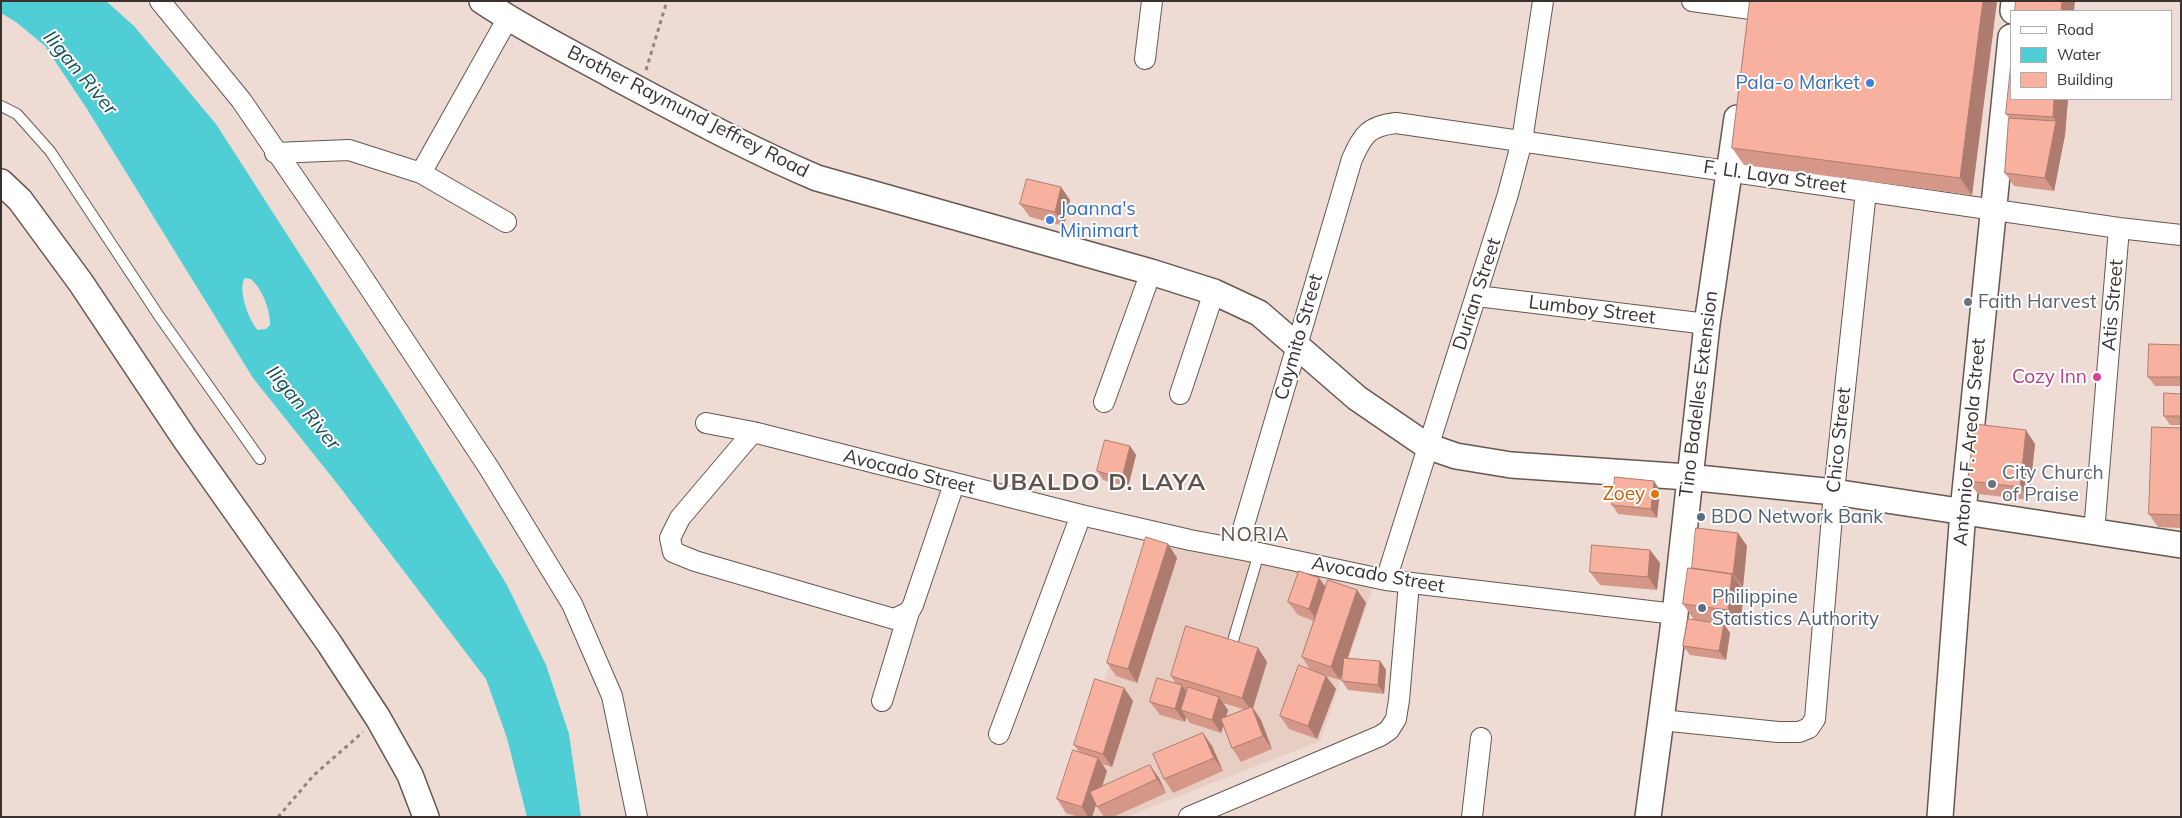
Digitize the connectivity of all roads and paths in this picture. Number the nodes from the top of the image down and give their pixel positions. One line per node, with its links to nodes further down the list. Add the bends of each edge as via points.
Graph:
1 (160, 1): 16 (street, via 241,100)
2 (482, 1): 8 (street, Brother Raymund Jeffrey Road)
3 (667, 1): 11 (path)
4 (1152, 1): 10 (street)
5 (1543, 1): 15 (street, Durian Street)
6 (1692, 1): 7 (street)
7 (1751, 13)
8 (508, 18): 11 (street, Brother Raymund Jeffrey Road); 18 (street)
9 (2010, 47): 21 (street, Antonio F. Areola Street)
10 (1144, 59)
11 (640, 90): 25 (street, Brother Raymund Jeffrey Road, via 769,158 817,178)
12 (1740, 95): 17 (street, Tino Badelles Extension)
13 (1, 106): 35 (lane, via 17,114 50,152)
14 (1370, 129): 15 (street, F. Ll. Laya Street, via 1396,123); 29 (street, Caymito Street, via 1352,160)
15 (1522, 141): 17 (street, F. Ll. Laya Street); 27 (street, Durian Street)
16 (276, 152): 18 (street, via 349,150); 57 (street, via 489,468 572,604 612,696)
17 (1730, 171): 20 (street, F. Ll. Laya Street); 28 (street, Tino Badelles Extension)
18 (421, 173): 22 (street)
19 (1, 182): 51 (street, via 20,200 81,283)
20 (1866, 190): 21 (street, F. Ll. Laya Street); 38 (street, Chico Street)
21 (1993, 209): 23 (street, F. Ll. Laya Street); 39 (street, Antonio F. Areola Street)
22 (506, 222)
23 (2119, 228): 24 (street, F. Ll. Laya Street); 41 (street, Atis Street)
24 (2181, 235)
25 (1151, 272): 26 (street, Brother Raymund Jeffrey Road); 31 (street)
26 (1214, 292): 29 (street, Brother Raymund Jeffrey Road, via 1259,313); 30 (street)
27 (1477, 296): 28 (street, Lumboy Street); 34 (street, Durian Street)
28 (1707, 324): 36 (street, Tino Badelles Extension)
29 (1296, 344): 34 (street, Brother Raymund Jeffrey Road, via 1357,398); 43 (street, Caymito Street)
30 (1180, 394)
31 (1104, 402)
32 (706, 423): 33 (street, Avocado Street)
33 (753, 432): 37 (street, Avocado Street); 47 (street, via 680,518 670,538 674,552 894,619)
34 (1427, 446): 36 (street, Brother Raymund Jeffrey Road, via 1456,456 1511,465); 45 (street, Durian Street)
35 (260, 459)
36 (1688, 477): 38 (street, Brother Raymund Jeffrey Road); 48 (street, Tino Badelles Extension)
37 (954, 484): 40 (street, Avocado Street); 47 (street)
38 (1834, 492): 39 (street, Brother Raymund Jeffrey Road); 52 (street, Chico Street, via 1815,719 1809,728 1798,732 1778,732)
39 (1963, 511): 41 (street, Brother Raymund Jeffrey Road); 61 (street, Antonio F. Areola Street)
40 (1080, 515): 43 (street, Avocado Street); 53 (street)
41 (2094, 532): 42 (street, Brother Raymund Jeffrey Road)
42 (2181, 545)
43 (1237, 549): 44 (street, Avocado Street)
44 (1259, 553): 45 (street, Avocado Street); 49 (lane)
45 (1386, 580): 46 (street, Avocado Street)
46 (1410, 583): 48 (street, Avocado Street); 58 (street, via 1399,700 1396,719 1389,730 1352,749)
47 (909, 612): 50 (street)
48 (1675, 614): 52 (street, Tino Badelles Extension)
49 (1232, 644)
50 (882, 701)
51 (378, 718): 55 (path, via 314,775); 56 (street, via 410,775)
52 (1660, 720): 60 (street, Tino Badelles Extension)
53 (999, 734)
54 (1481, 738): 59 (street)
55 (278, 817)
56 (426, 817)
57 (637, 817)
58 (1188, 817)
59 (1472, 817)
60 (1648, 817)
61 (1940, 817)

